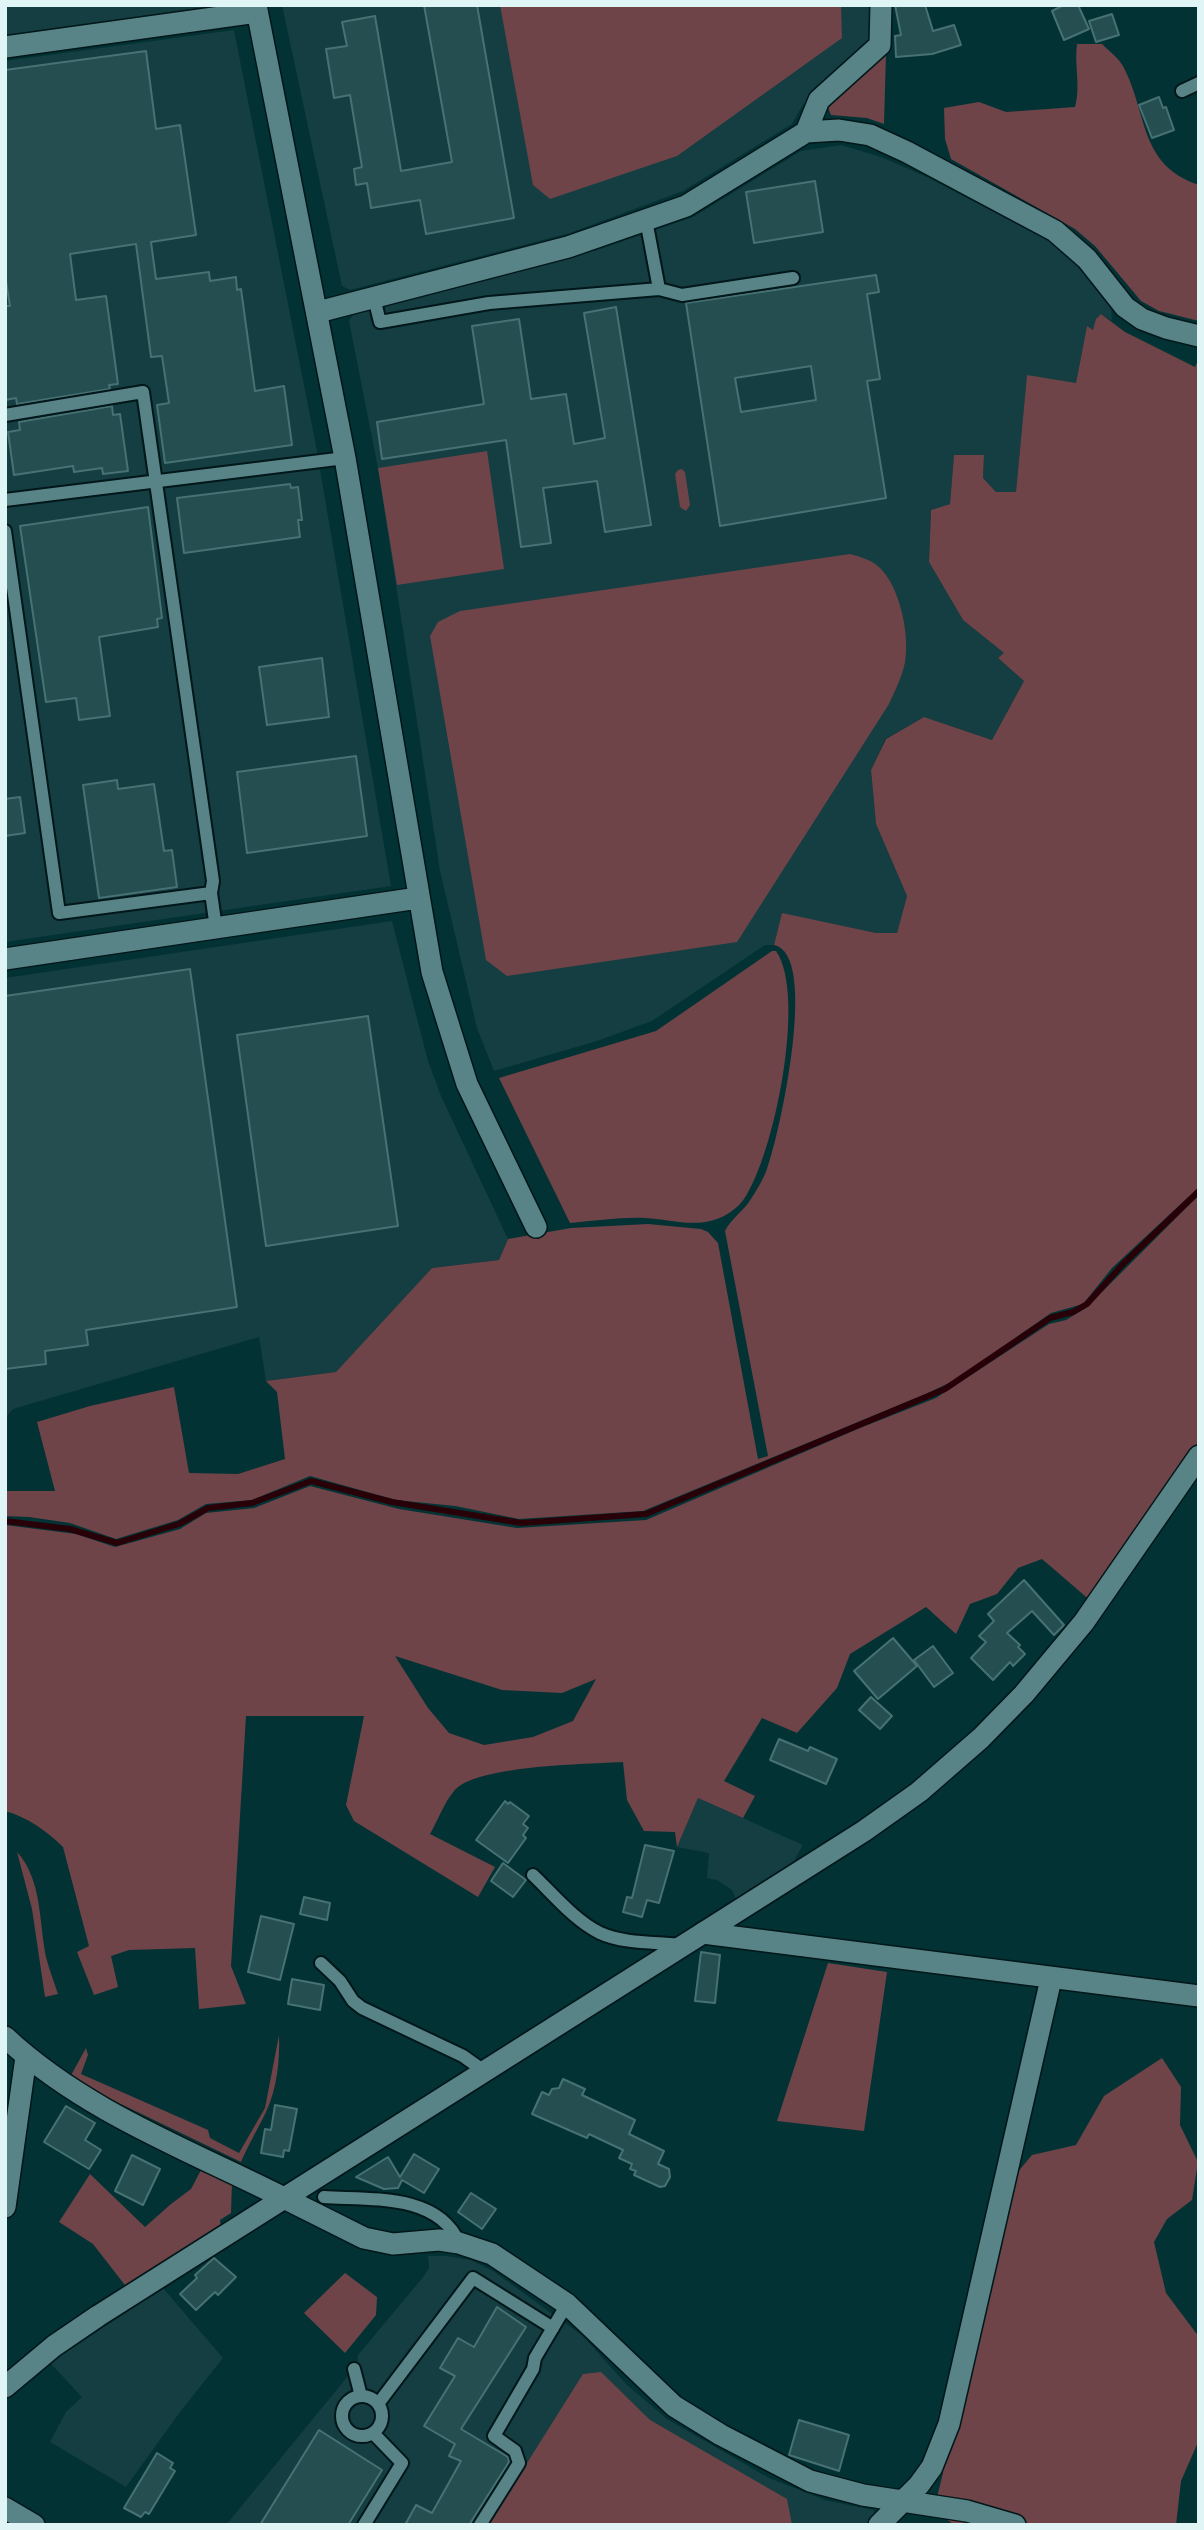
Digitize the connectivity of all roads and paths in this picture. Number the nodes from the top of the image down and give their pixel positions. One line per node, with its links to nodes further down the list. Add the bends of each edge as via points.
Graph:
1 (881, 5): 6 (street, via 880,45 819,100)
2 (257, 9): 3 (street); 11 (street)
3 (5, 47)
4 (1199, 83): 5 (lane)
5 (1182, 91)
6 (806, 132): 7 (street, via 686,206); 12 (street, via 839,130 870,135 907,152 1055,231 1087,259 1125,307 1142,319)
7 (646, 220): 9 (lane); 10 (street, via 568,247)
8 (793, 278): 9 (lane, via 682,295)
9 (659, 289): 10 (lane, via 489,303 380,323)
10 (374, 298): 11 (street)
11 (317, 312): 14 (street)
12 (1199, 336)
13 (5, 415): 15 (lane, via 143,392)
14 (345, 458): 15 (lane); 19 (street)
15 (155, 482): 16 (lane); 18 (lane, via 213,881)
16 (5, 500)
17 (5, 531): 18 (lane, via 60,913)
18 (211, 893): 20 (lane)
19 (418, 898): 20 (street); 22 (street, via 432,972 467,1084)
20 (216, 928): 21 (street)
21 (5, 959)
22 (536, 1227)
23 (1199, 1456): 25 (street, via 1084,1622 981,1738 919,1792 864,1831)
24 (533, 1875): 26 (lane, via 598,1932 614,1938)
25 (703, 1933): 26 (street); 28 (street)
26 (683, 1945): 32 (street)
27 (321, 1963): 32 (lane, via 362,2008 463,2056)
28 (1051, 1979): 29 (street); 44 (street, via 949,2424 932,2467)
29 (1199, 1996)
30 (5, 2036): 31 (street)
31 (26, 2057): 34 (street, via 108,2112); 35 (street)
32 (484, 2071): 34 (street)
33 (324, 2197): 36 (lane, via 406,2202 434,2214 453,2229)
34 (284, 2198): 36 (street, via 378,2242); 40 (street, via 76,2331)
35 (5, 2207)
36 (459, 2243): 37 (street, via 492,2254)
37 (567, 2304): 38 (lane); 44 (street, via 652,2388 721,2435 810,2481)
38 (553, 2328): 42 (lane, via 473,2278); 48 (lane, via 494,2436 515,2451 519,2463)
39 (354, 2369): 41 (lane)
40 (5, 2387)
41 (361, 2396): 42 (lane); 43 (lane, via 345,2406 344,2425 360,2437)
42 (378, 2404): 43 (lane, via 381,2423)
43 (373, 2434): 47 (lane, via 402,2463)
44 (902, 2500): 49 (street); 50 (street)
45 (5, 2508): 46 (street)
46 (34, 2525)
47 (364, 2525)
48 (480, 2525)
49 (879, 2525)
50 (1015, 2525)

